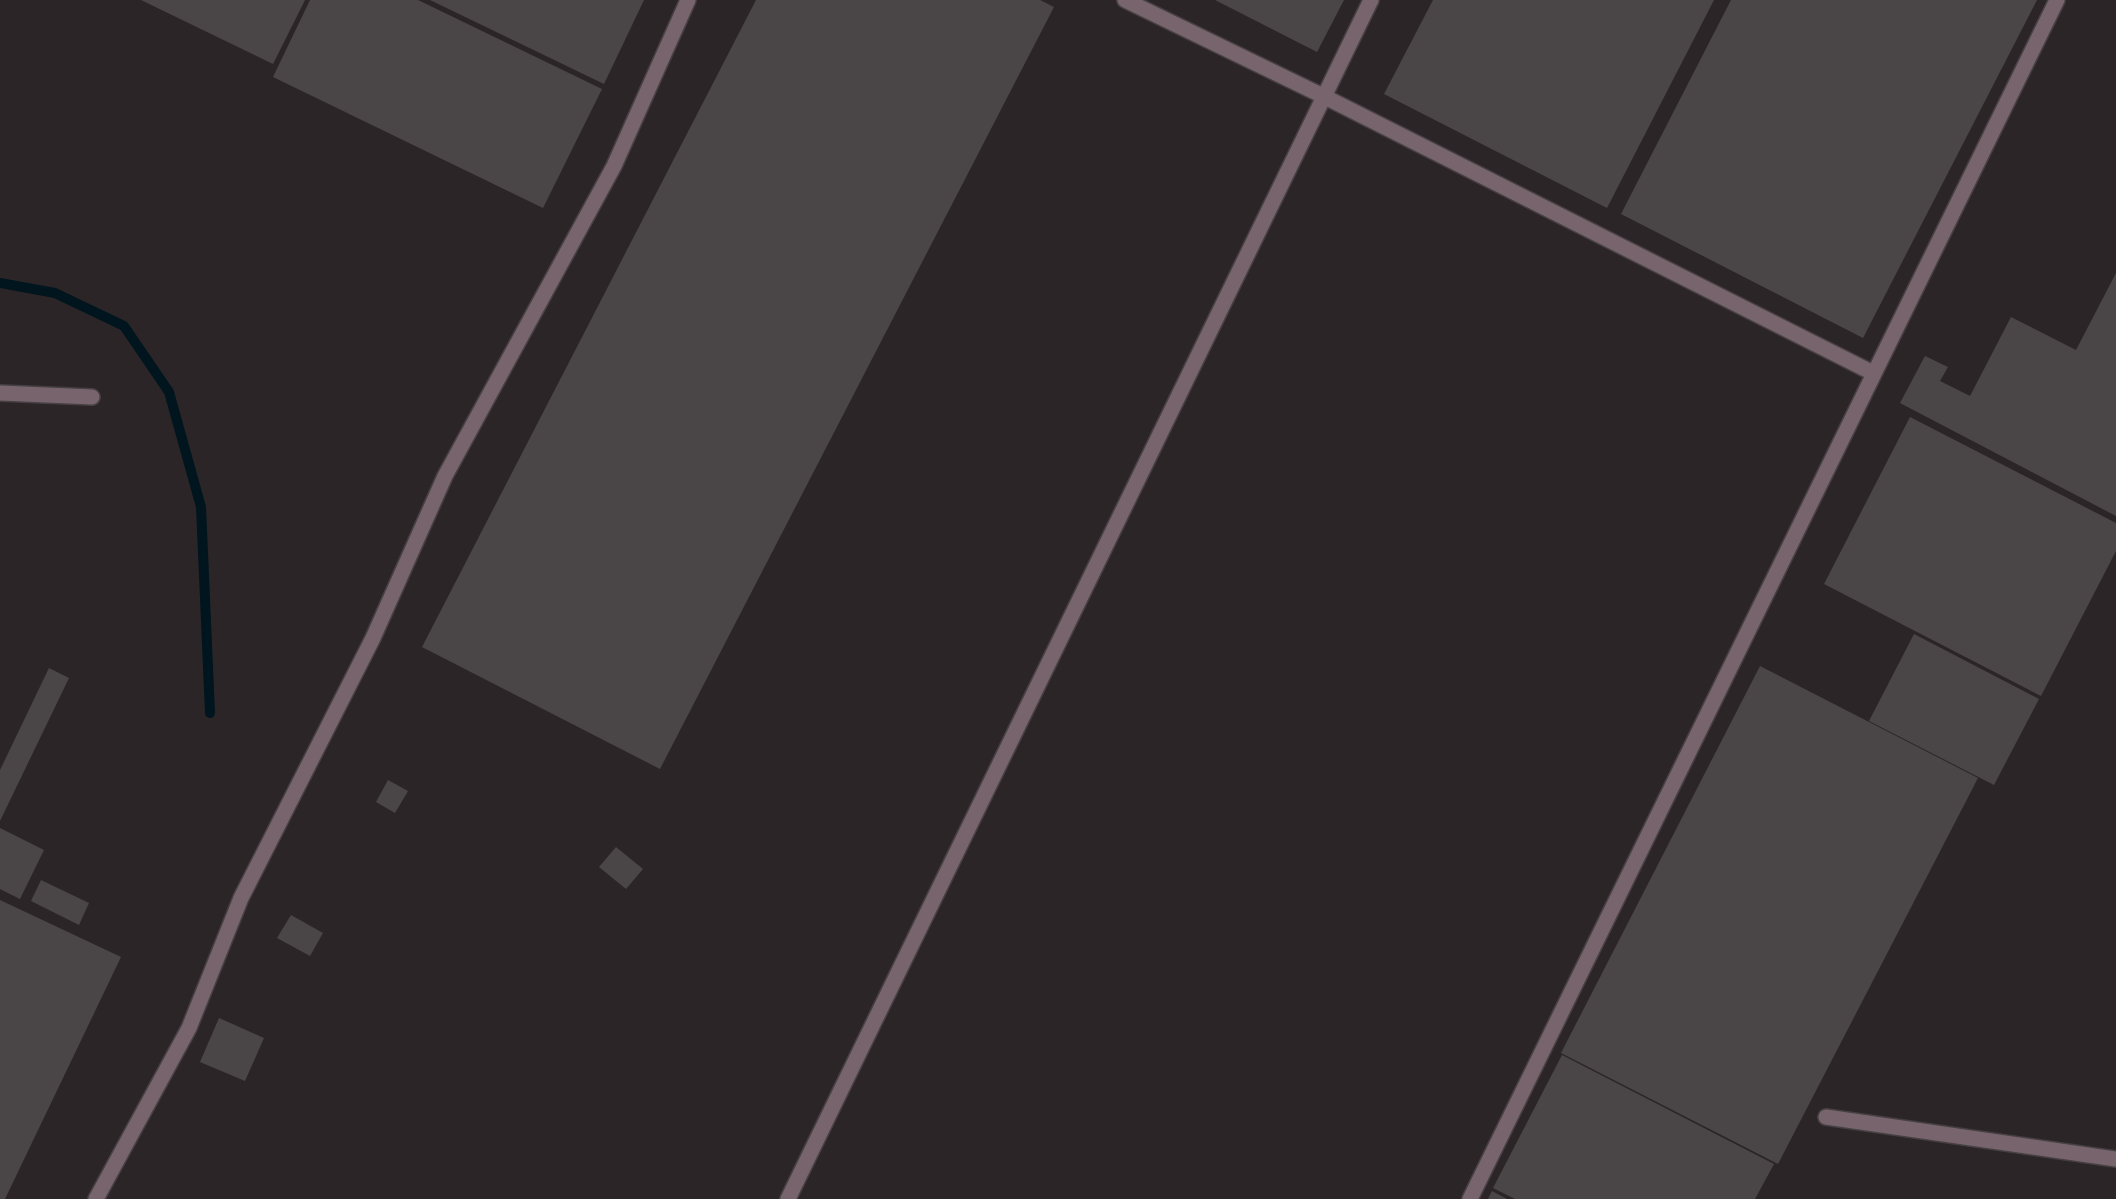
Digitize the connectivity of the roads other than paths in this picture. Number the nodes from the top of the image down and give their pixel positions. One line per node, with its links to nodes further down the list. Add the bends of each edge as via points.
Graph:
1 (688, 0): 11 (lane, via 614,166 445,476 373,638 241,898 189,1028)
2 (1125, 0): 5 (lane)
3 (1371, 0): 5 (lane)
4 (2057, 0): 6 (lane)
5 (1323, 96): 6 (lane); 12 (lane)
6 (1873, 373): 13 (lane)
7 (0, 393): 8 (lane)
8 (92, 397)
9 (1826, 1117): 10 (lane)
10 (2116, 1159)
11 (96, 1199)
12 (788, 1199)
13 (1470, 1199)

